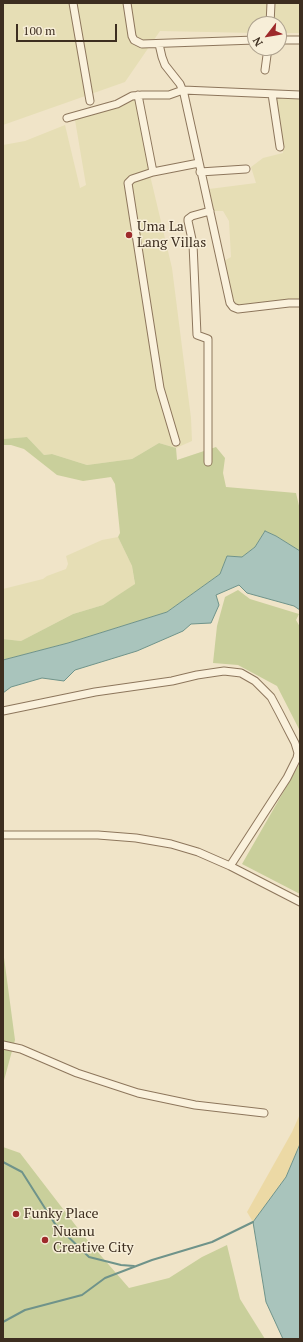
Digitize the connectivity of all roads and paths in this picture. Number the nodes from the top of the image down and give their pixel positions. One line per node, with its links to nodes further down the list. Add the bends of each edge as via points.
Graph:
1 (73, 3): 15 (street)
2 (127, 3): 8 (street, via 134,40 142,44)
3 (271, 3): 4 (street)
4 (270, 16)
5 (247, 40): 8 (street)
6 (287, 40): 7 (street)
7 (300, 40)
8 (160, 44): 11 (street, via 165,65)
9 (267, 56): 10 (street)
10 (265, 70)
11 (184, 92): 12 (street); 13 (street, via 170,95); 18 (street)
12 (272, 94): 14 (street); 17 (street)
13 (138, 95): 16 (street, via 117,104); 20 (street)
14 (300, 95)
15 (90, 100)
16 (67, 118)
17 (280, 147)
18 (199, 163): 20 (street); 21 (street)
19 (246, 169): 21 (street)
20 (152, 172): 24 (street, via 128,183 160,388)
21 (200, 172): 22 (street)
22 (210, 211): 23 (street, via 228,297 233,307 238,309 289,302); 25 (street, via 188,219 193,244 197,335 208,339)
23 (300, 303)
24 (176, 442)
25 (208, 462)
26 (3, 711): 28 (street, via 197,675 241,673 255,681 267,692 279,712 298,753 287,778)
27 (3, 835): 28 (street, via 98,835 154,840 198,852)
28 (230, 866): 29 (street)
29 (300, 902)
30 (3, 1046): 31 (street, via 145,1094 195,1106)
31 (264, 1113)

